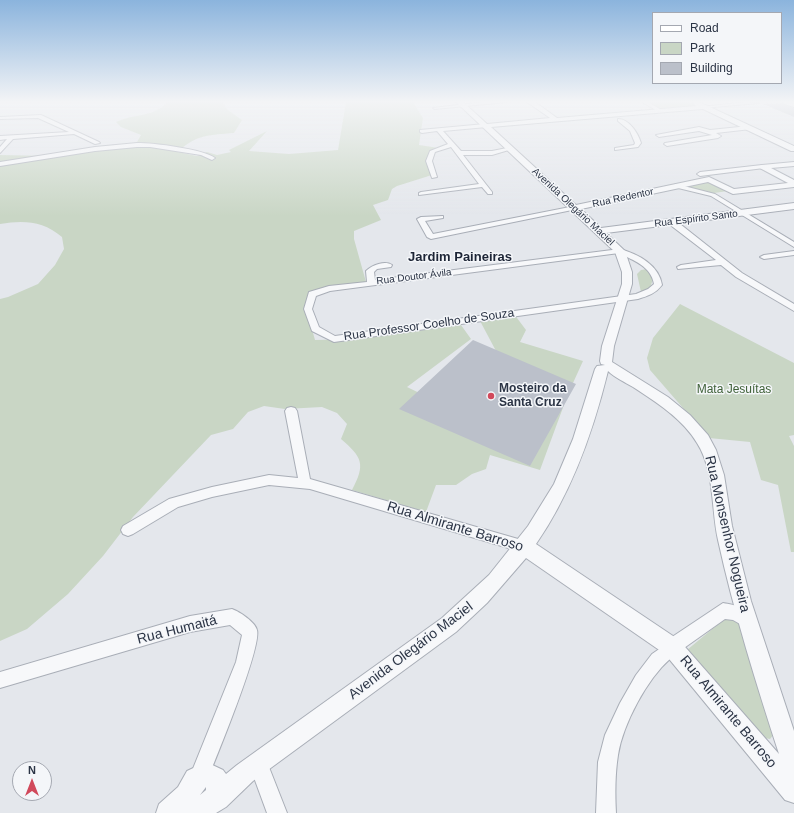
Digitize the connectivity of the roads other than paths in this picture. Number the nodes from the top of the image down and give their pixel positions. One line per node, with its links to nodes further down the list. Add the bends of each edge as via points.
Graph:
1 (9, 140): 14 (street)
2 (90, 140): 8 (street)
3 (447, 140): 10 (street)
4 (501, 140): 11 (street, Avenida Olegário Maciel)
5 (637, 140): 12 (street, via 636,146)
6 (692, 140): 9 (street)
7 (775, 140): 13 (street)
8 (97, 143)
9 (666, 144)
10 (451, 145): 15 (street); 20 (street, via 433,151 429,161)
11 (510, 148): 15 (street, via 491,152); 30 (street, Avenida Olegário Maciel)
12 (617, 149)
13 (794, 149)
14 (0, 151)
15 (459, 153): 23 (street)
16 (212, 158): 17 (street, via 202,154 137,145)
17 (0, 164)
18 (794, 164): 19 (street)
19 (762, 167): 21 (street, via 700,174); 22 (street)
20 (434, 177)
21 (709, 179): 24 (street, Rua Redentor); 25 (street)
22 (794, 184): 25 (street)
23 (482, 185): 26 (street); 27 (street)
24 (676, 186): 28 (street); 30 (street, Rua Redentor)
25 (733, 192): 28 (street)
26 (490, 193)
27 (421, 194)
28 (713, 195): 31 (street)
29 (794, 206): 31 (street, Rua Espírito Santo)
30 (574, 208): 32 (street, Rua Redentor, via 431,237 421,219); 34 (street, Avenida Olegário Maciel)
31 (743, 213): 33 (street, Rua Espírito Santo); 35 (street)
32 (441, 217)
33 (672, 222): 34 (street, Rua Espírito Santo); 39 (street)
34 (598, 231): 36 (street, Avenida Olegário Maciel)
35 (794, 245)
36 (620, 251): 42 (street, Rua Doutor Ávila); 44 (street, Avenida Olegário Maciel, via 627,272 627,284); 44 (street, via 645,263 654,270 658,278 658,284 651,291)
37 (794, 253): 38 (street)
38 (764, 257)
39 (723, 262): 41 (street); 45 (street, via 750,282)
40 (388, 265): 42 (street, via 375,267 370,271)
41 (681, 267)
42 (371, 283): 43 (street, Rua Doutor Ávila)
43 (351, 285): 44 (street, Rua Professor Coelho de Souza, via 312,294 308,309 315,329 334,339)
44 (622, 298): 46 (street, Avenida Olegário Maciel, via 608,346)
45 (794, 308)
46 (607, 366): 50 (street, Avenida Olegário Maciel, via 568,472); 51 (street, Rua Monsenhor Nogueira, via 653,394 682,416 708,449 713,460 723,525)
47 (291, 411): 48 (street)
48 (305, 484): 49 (street, Rua Almirante Barroso, via 269,480 212,492 174,503); 50 (street, Rua Almirante Barroso)
49 (128, 530)
50 (525, 547): 52 (street, Rua Almirante Barroso); 57 (street, Avenida Olegário Maciel, via 480,598 449,625)
51 (746, 620): 52 (street, via 735,613 723,611); 54 (street, Rua Monsenhor Nogueira)
52 (674, 650): 55 (street, Rua Almirante Barroso); 62 (street, via 664,653 656,662 631,700 619,726 611,746)
53 (0, 680): 59 (street, Rua Humaitá, via 190,624 232,617 250,632 244,662)
54 (784, 735): 55 (street, via 779,745 774,748); 56 (street, Rua Monsenhor Nogueira)
55 (754, 742): 58 (street, Rua Almirante Barroso)
56 (794, 764)
57 (252, 769): 59 (street, Avenida Olegário Maciel); 61 (street)
58 (794, 791)
59 (201, 795): 60 (street, Avenida Olegário Maciel)
60 (168, 813)
61 (277, 813)
62 (606, 813)

